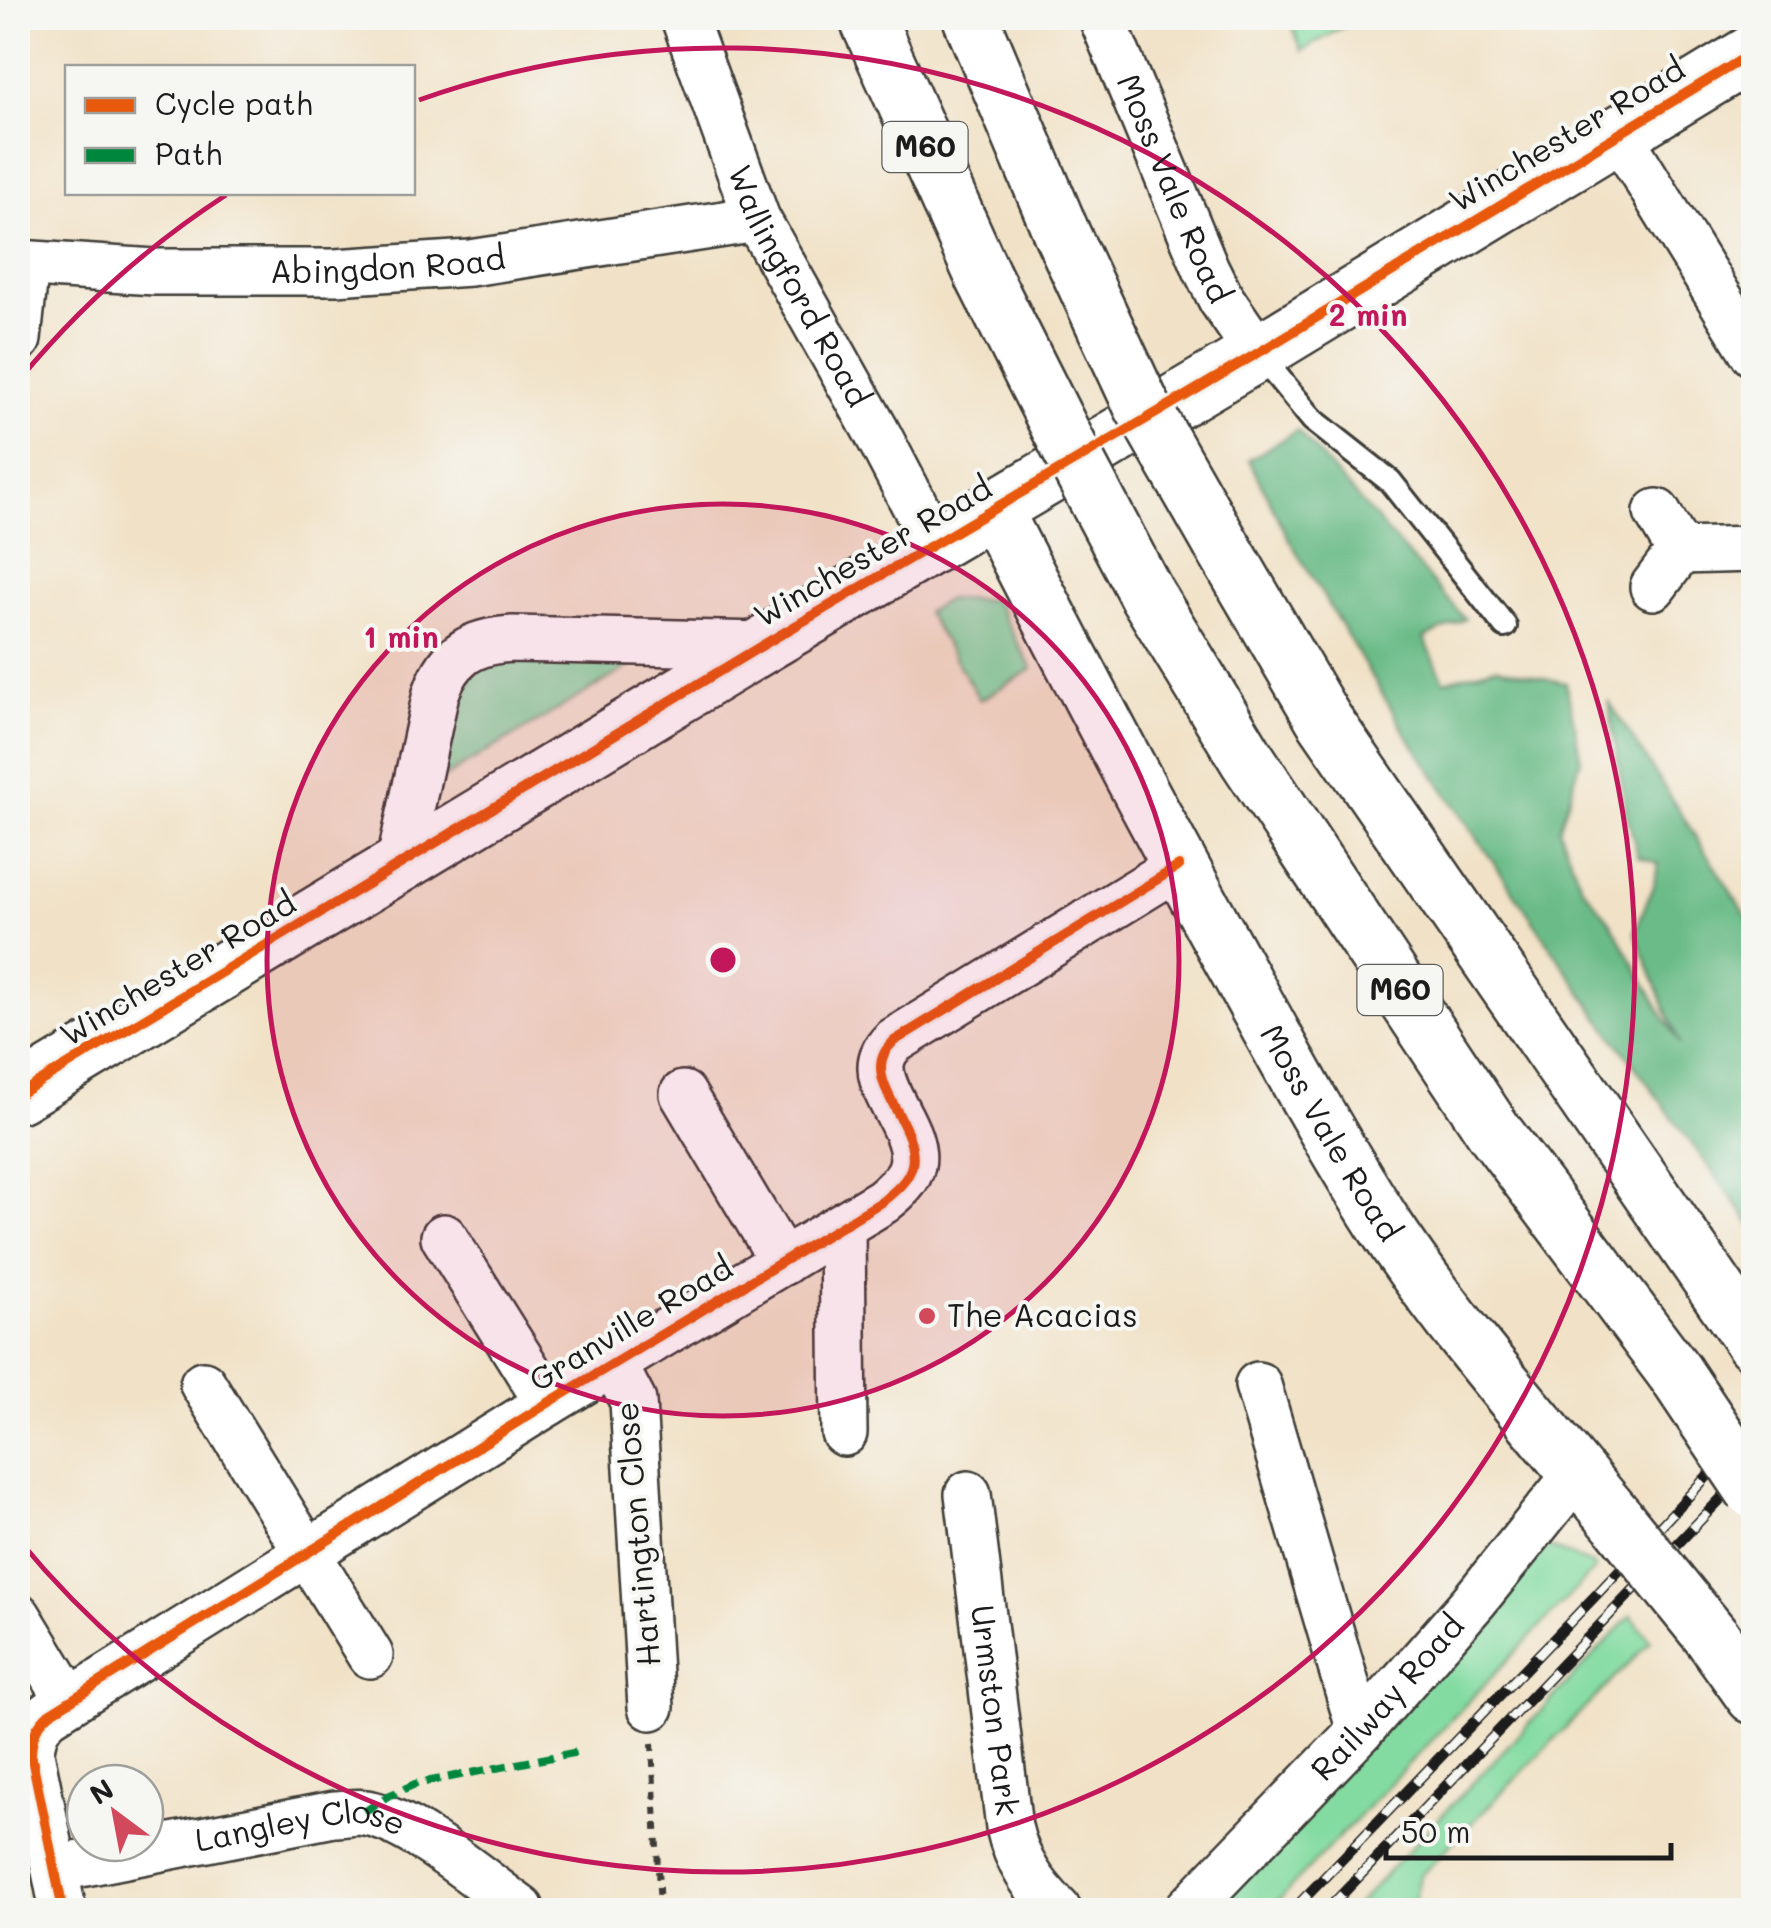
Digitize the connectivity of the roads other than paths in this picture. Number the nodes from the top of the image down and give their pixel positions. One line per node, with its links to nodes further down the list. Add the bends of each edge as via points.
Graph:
1 (684, 18): 7 (street, Wallingford Road)
2 (868, 18): 34 (main road, M60, bridge, via 983,276 1070,449 1246,760 1492,1130 1675,1373)
3 (971, 18): 27 (main road, M60, bridge, via 1060,232 1142,404 1323,718)
4 (1102, 18): 10 (street, Moss Vale Road, via 1206,269)
5 (1754, 52): 6 (main road, Winchester Road)
6 (1618, 134): 10 (main road, Winchester Road); 11 (street)
7 (757, 220): 8 (street, Abingdon Road, via 470,263 334,272); 14 (street, Wallingford Road)
8 (22, 264): 9 (street)
9 (18, 339)
10 (1258, 353): 12 (main road, Winchester Road); 18 (lane, via 1313,420 1390,481)
11 (1754, 354)
12 (994, 510): 14 (main road, Winchester Road); 21 (main road, Moss Vale Road)
13 (1658, 512): 16 (street)
14 (935, 544): 19 (main road, Winchester Road)
15 (1754, 549): 16 (street)
16 (1680, 551): 17 (street)
17 (1654, 588)
18 (1505, 626)
19 (763, 645): 20 (main road, Winchester Road); 20 (street, Winchester Road, via 514,639 464,652 436,694)
20 (399, 865): 23 (main road, Winchester Road)
21 (1180, 866): 24 (street, Granville Road, via 894,1041 881,1070 906,1128 912,1168 883,1202); 33 (main road, Moss Vale Road, via 1384,1224)
22 (683, 1094): 26 (street)
23 (18, 1095)
24 (842, 1227): 26 (street, Granville Road); 32 (street)
25 (444, 1236): 31 (street)
26 (783, 1262): 28 (street, Granville Road)
27 (1745, 1331)
28 (613, 1363): 31 (street, Granville Road); 41 (street, Hartington Close, via 633,1401)
29 (203, 1384): 36 (street)
30 (1258, 1384): 42 (street)
31 (548, 1403): 36 (street, Granville Road)
32 (844, 1433)
33 (1578, 1472): 39 (main road, Moss Vale Road, bridge); 42 (street, Railway Road)
34 (1754, 1491)
35 (968, 1494): 45 (street, Urmston Park, via 1009,1827 1020,1864)
36 (308, 1554): 38 (street); 40 (street, Granville Road)
37 (18, 1616): 40 (street)
38 (370, 1656)
39 (1754, 1696)
40 (69, 1700): 43 (street, Granville Road, via 32,1737)
41 (650, 1707)
42 (1360, 1731): 46 (street, Railway Road)
43 (41, 1846): 44 (street, Langley Close, via 364,1812 418,1835)
44 (521, 1909)
45 (1058, 1910)
46 (1186, 1910)

